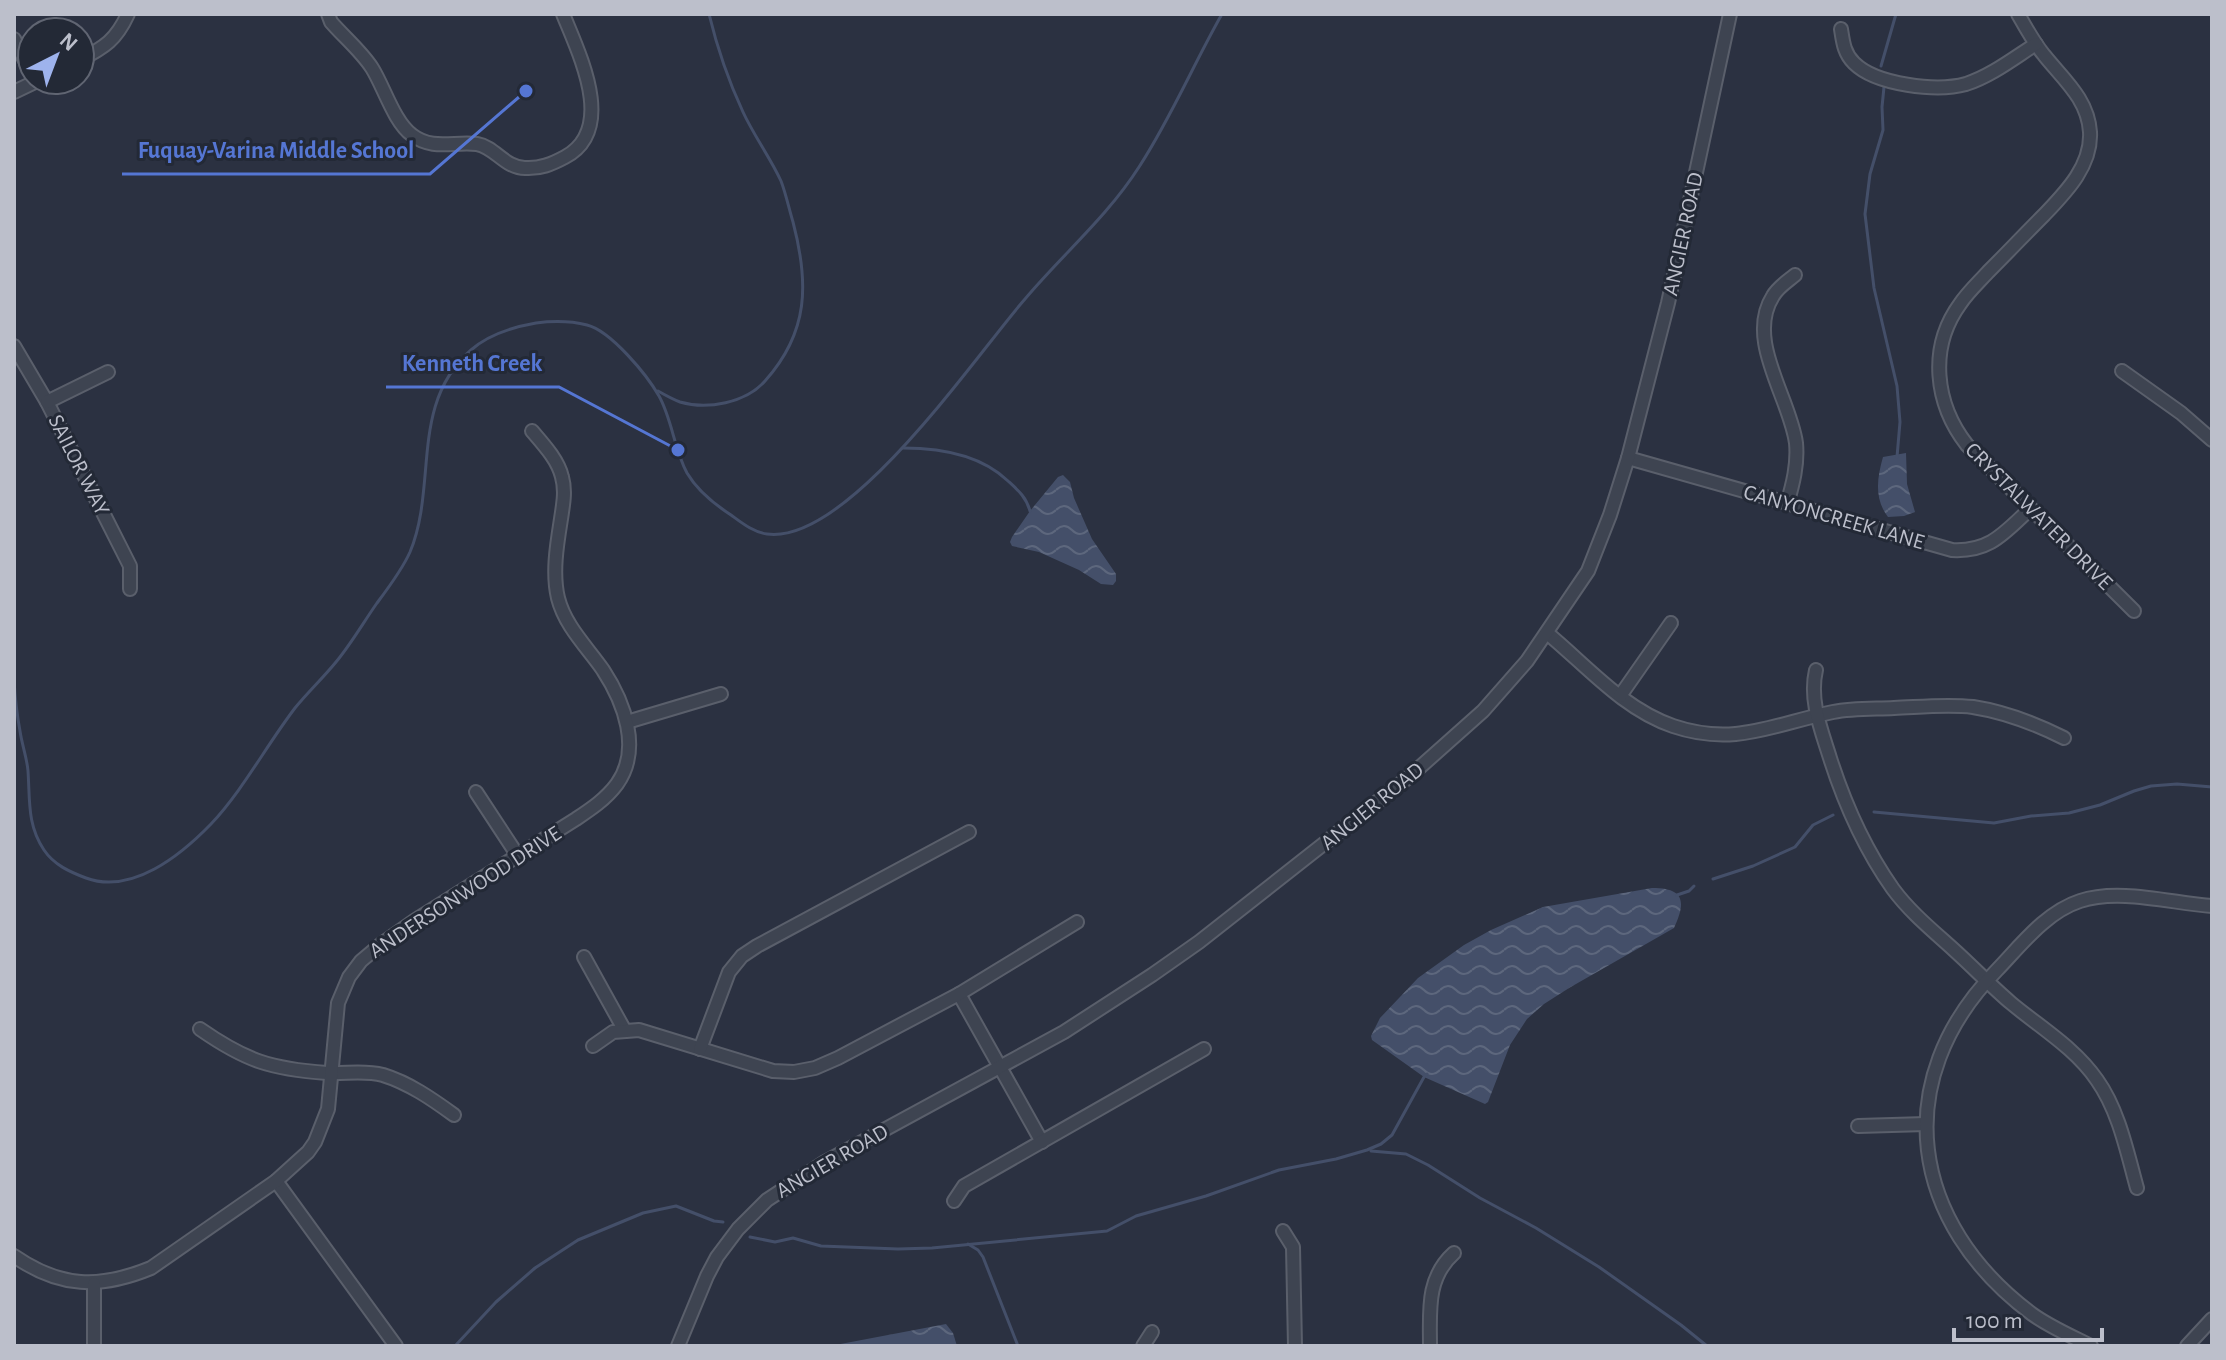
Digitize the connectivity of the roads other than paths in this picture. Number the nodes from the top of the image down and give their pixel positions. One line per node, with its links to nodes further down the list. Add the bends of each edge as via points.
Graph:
1 (128, 14): 8 (street, via 120,31)
2 (328, 14): 3 (street, via 370,65 411,135 439,146 478,144 523,169 549,166 573,153 586,137 593,109 586,71)
3 (563, 14)
4 (1730, 14): 16 (street, ANGIER ROAD, via 1668,303)
5 (2018, 14): 7 (street, CRYSTALWATER DRIVE)
6 (1841, 29): 7 (street, via 1848,56 1861,69 1892,81 1938,87 1979,79)
7 (2036, 44): 18 (street, CRYSTALWATER DRIVE, via 2081,101 2090,130 2087,152 2067,192 1960,303 1943,339 1939,376 1954,429)
8 (96, 52)
9 (1795, 275): 17 (street, via 1771,297 1765,326 1767,351 1796,445)
10 (14, 346): 13 (street, SAILOR WAY)
11 (2122, 371): 15 (street)
12 (108, 372): 13 (street)
13 (47, 402): 19 (street, SAILOR WAY, via 130,566)
14 (532, 431): 27 (street, ANDERSONWOOD DRIVE, via 563,481 557,596 613,686)
15 (2212, 440)
16 (1628, 458): 17 (street, CANYONCREEK LANE); 22 (street, ANGIER ROAD, via 1596,554)
17 (1787, 504): 18 (street, CANYONCREEK LANE, via 1965,551 1997,539)
18 (2030, 509): 20 (street, CRYSTALWATER DRIVE)
19 (130, 589)
20 (2134, 611)
21 (1671, 623): 25 (street)
22 (1547, 633): 25 (street); 42 (street, ANGIER ROAD, via 1483,711 1372,807 1152,975)
23 (1816, 670): 26 (street, via 1812,684)
24 (721, 694): 27 (street)
25 (1620, 696): 26 (street, via 1662,722 1712,734 1759,732)
26 (1817, 716): 28 (street, via 1853,709 1970,707); 35 (street, via 1847,807 1881,870 1908,907)
27 (627, 722): 31 (street, ANDERSONWOOD DRIVE, via 628,756 618,783 597,804)
28 (2064, 738)
29 (476, 792): 31 (street)
30 (969, 832): 40 (street, via 742,956 729,972)
31 (518, 856): 43 (street, ANDERSONWOOD DRIVE, via 361,961 338,1003)
32 (2212, 906): 35 (street, via 2106,896 2078,901 2040,926)
33 (1077, 922): 36 (street)
34 (584, 957): 38 (street)
35 (1987, 980): 45 (street, via 1946,1039 1931,1082); 49 (street, via 2096,1079 2117,1118)
36 (959, 994): 40 (street, via 815,1068 773,1071); 42 (street)
37 (200, 1029): 43 (street, via 258,1063)
38 (625, 1031): 39 (street, via 613,1032); 40 (street, via 639,1030)
39 (593, 1046)
40 (700, 1049)
41 (1204, 1049): 47 (street)
42 (1000, 1068): 47 (street); 59 (street, ANGIER ROAD, via 825,1162 759,1207 717,1257)
43 (333, 1073): 44 (street, via 357,1071 395,1079); 48 (street, ANDERSONWOOD DRIVE, via 328,1109 315,1142)
44 (454, 1115)
45 (1926, 1124): 46 (street); 63 (street, via 1940,1199 1970,1252 2032,1314)
46 (1858, 1126)
47 (1042, 1142): 50 (street, via 964,1186)
48 (276, 1181): 54 (street, ANDERSONWOOD DRIVE, via 151,1268); 58 (street)
49 (2137, 1188)
50 (954, 1201)
51 (1283, 1231): 61 (street, via 1293,1247)
52 (1454, 1253): 62 (street, via 1434,1279)
53 (14, 1256): 54 (street, ANDERSONWOOD DRIVE, via 50,1277)
54 (94, 1284): 57 (street)
55 (2212, 1319): 64 (street)
56 (1152, 1332): 60 (street)
57 (94, 1346)
58 (396, 1346)
59 (678, 1346)
60 (1143, 1346)
61 (1295, 1346)
62 (1430, 1346)
63 (2091, 1346)
64 (2187, 1346)

